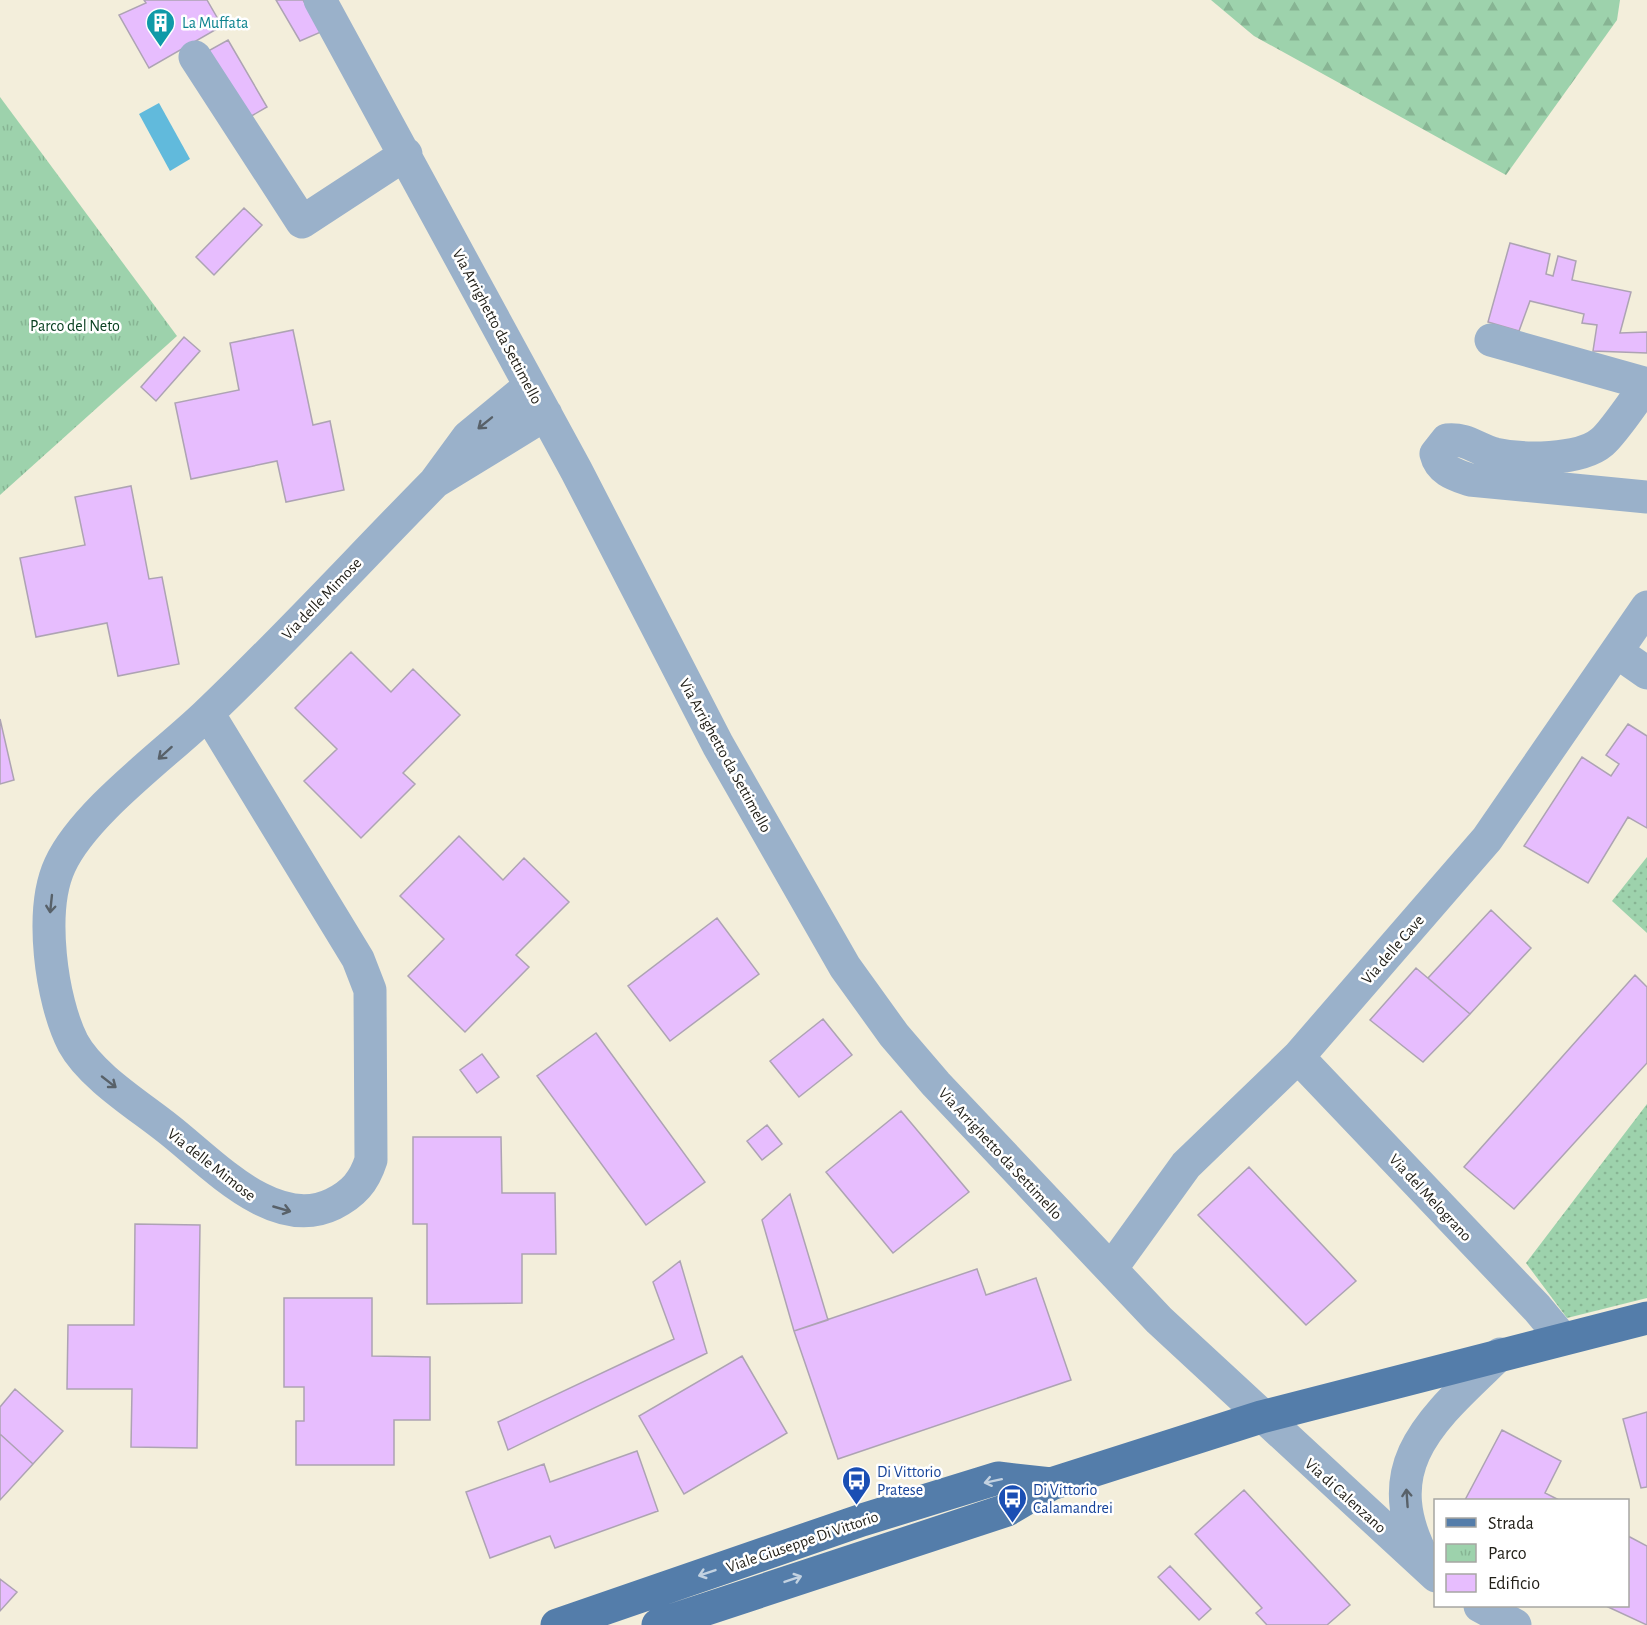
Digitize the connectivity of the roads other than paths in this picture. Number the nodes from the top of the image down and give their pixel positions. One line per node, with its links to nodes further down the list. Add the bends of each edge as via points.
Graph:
1 (320, 0): 3 (street, Via Arrighetto da Settimello)
2 (195, 57): 3 (street, via 302,222)
3 (406, 154): 6 (street, Via Arrighetto da Settimello)
4 (1491, 340): 5 (street)
5 (1647, 384): 9 (street, via 1602,443 1575,454 1512,456 1493,453 1460,439 1447,440 1436,454 1438,463 1447,471 1470,480)
6 (530, 386): 7 (street, Via Arrighetto da Settimello); 8 (street, Via delle Mimose, one-way to 8, via 468,437)
7 (546, 414): 8 (street, Via delle Mimose); 15 (street, Via Arrighetto da Settimello, via 718,745 845,967 894,1035 936,1084)
8 (435, 482): 13 (street, Via delle Mimose)
9 (1647, 497)
10 (1647, 608): 11 (street, Via delle Cave)
11 (1617, 651): 12 (street); 14 (street, Via delle Cave, via 1487,839)
12 (1647, 673)
13 (208, 714): 13 (street, Via delle Mimose, one-way to 13, via 86,825 60,866 49,922 61,1014 74,1045 97,1072 261,1202 296,1212 324,1209 349,1196 360,1185 371,1160 370,990 358,959)
14 (1298, 1057): 15 (street, Via delle Cave, via 1186,1165); 17 (street, Via del Melograno)
15 (1111, 1269): 19 (street, Via Arrighetto da Settimello)
16 (1647, 1317): 17 (main road, Viale Giuseppe Di Vittorio)
17 (1562, 1338): 18 (main road, Viale Giuseppe Di Vittorio)
18 (1500, 1354): 19 (main road, Viale Giuseppe Di Vittorio); 21 (street, Via di Calenzano, one-way to 18, via 1411,1529 1406,1488 1410,1464 1429,1425)
19 (1261, 1417): 20 (main road, Viale Giuseppe Di Vittorio); 21 (street, Via di Calenzano)
20 (1051, 1484): 23 (main road, Viale Giuseppe Di Vittorio, one-way to 23, via 999,1478 862,1520); 24 (main road, Viale Giuseppe Di Vittorio, one-way to 20, via 1007,1510)
21 (1433, 1574)
22 (1484, 1607): 25 (street)
23 (557, 1625)
24 (658, 1625)
25 (1515, 1625)

